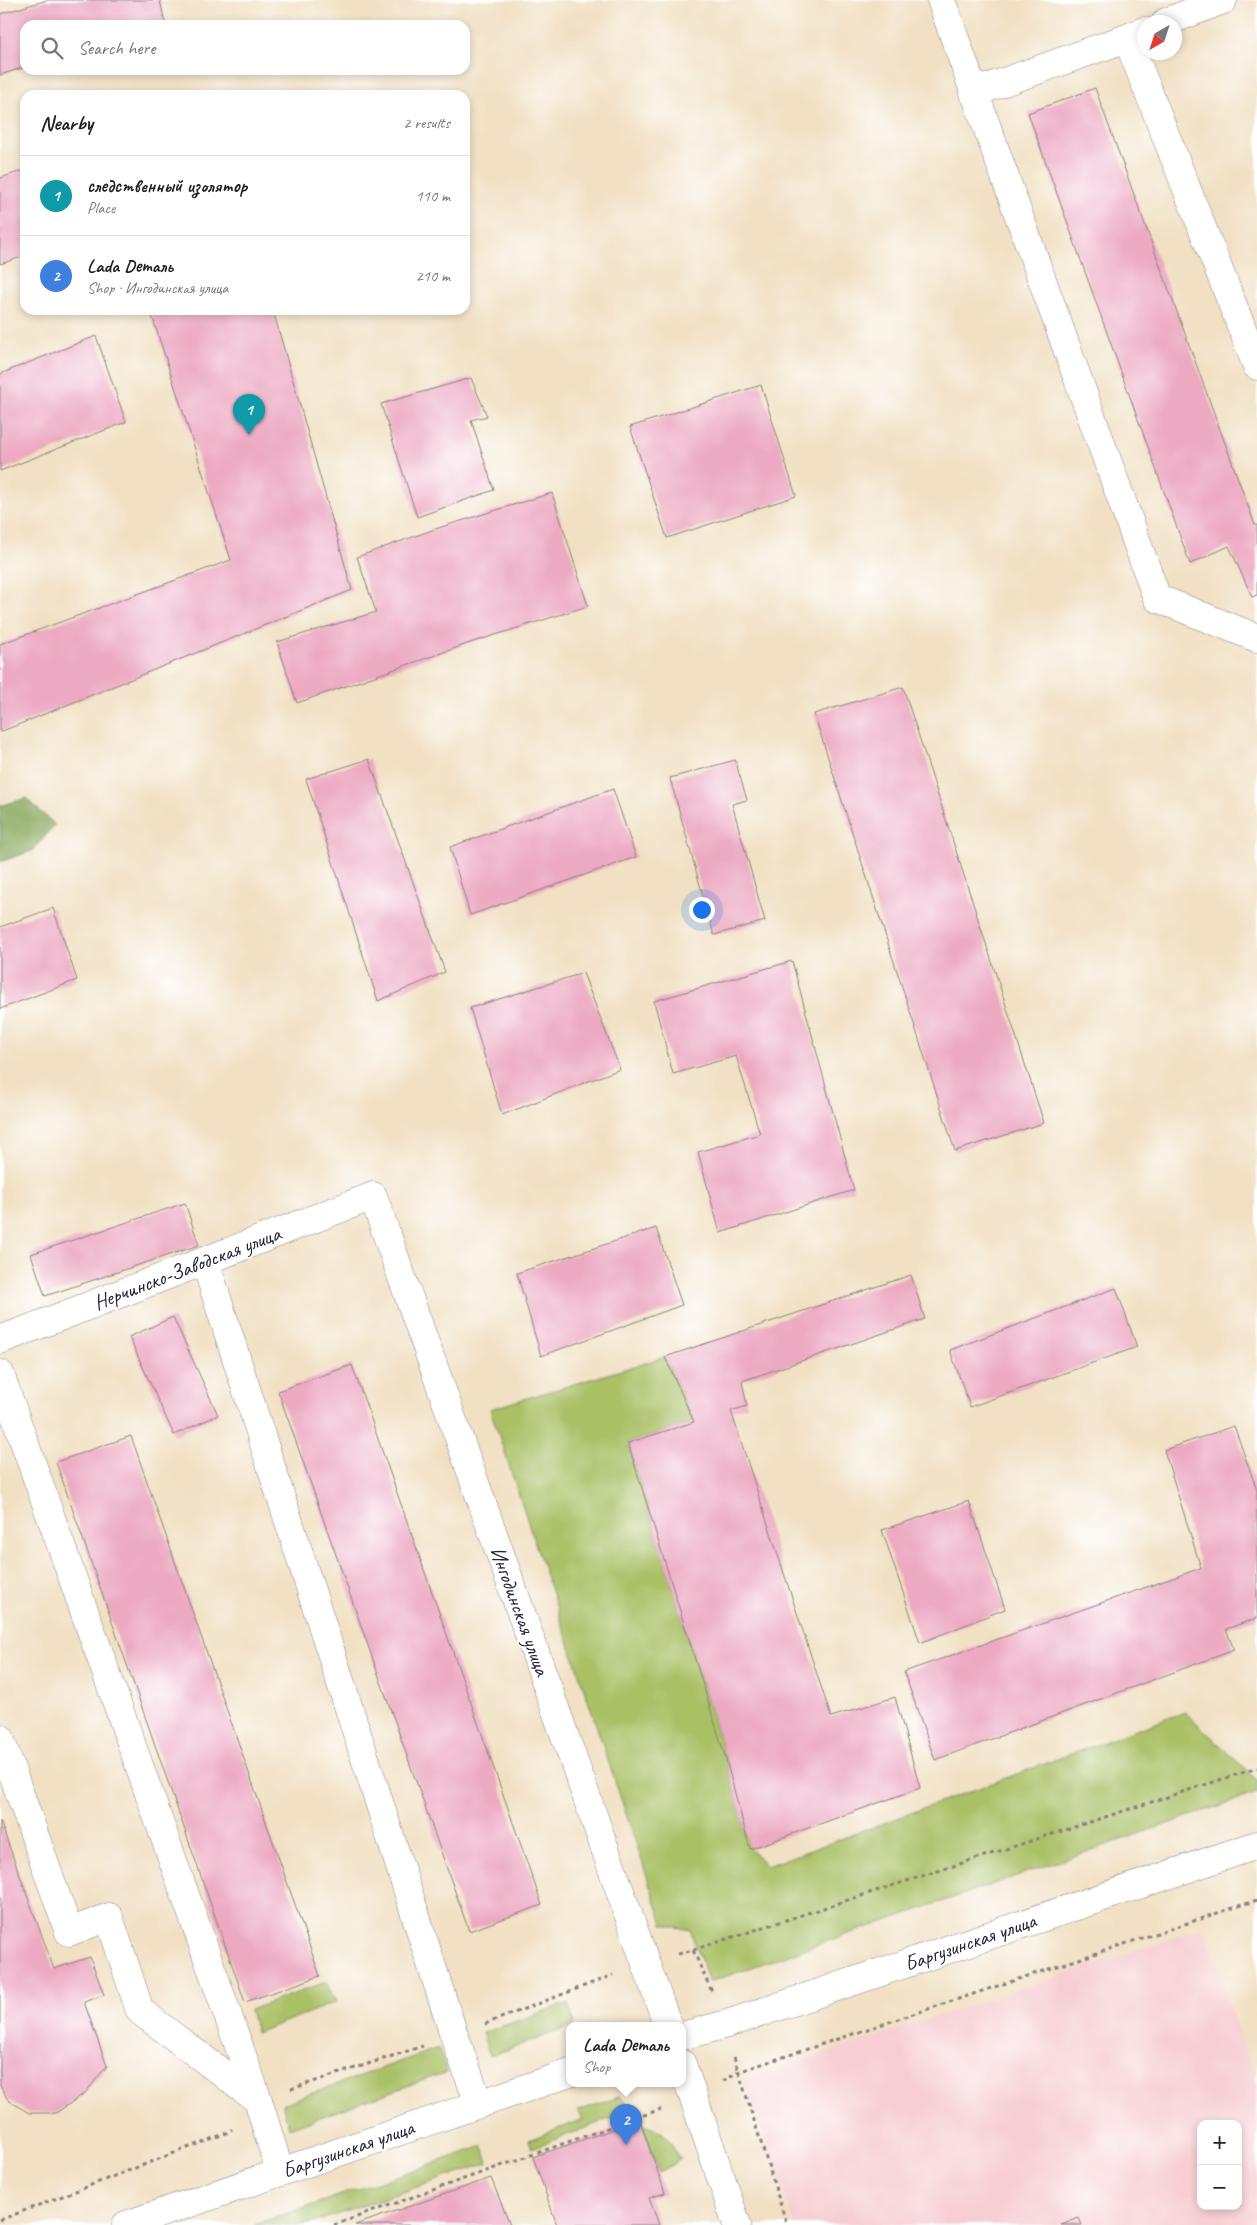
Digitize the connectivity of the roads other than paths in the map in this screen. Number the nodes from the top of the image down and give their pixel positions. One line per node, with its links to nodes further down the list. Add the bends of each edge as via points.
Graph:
1 (941, 0): 5 (street)
2 (1223, 0): 3 (street)
3 (1182, 16)
4 (1136, 34): 5 (street); 6 (street)
5 (973, 93): 7 (street, via 1157,598)
6 (1257, 366)
7 (1257, 638)
8 (373, 1196): 9 (street, Нерчинско-Заводская улица); 14 (street, Ингодинская улица)
9 (205, 1261): 10 (street, Нерчинско-Заводская улица); 19 (street, via 451,2026)
10 (0, 1340)
11 (0, 1374): 18 (street)
12 (0, 1738): 18 (street, via 69,1932 109,1917 140,2011)
13 (1257, 1845): 15 (street, Баргузинская улица, via 727,2024)
14 (667, 2022)
15 (686, 2035)
16 (686, 2074): 22 (street)
17 (566, 2075): 19 (street, Баргузинская улица)
18 (258, 2100): 20 (street)
19 (479, 2104): 20 (street, Баргузинская улица)
20 (280, 2172): 21 (street, Баргузинская улица)
21 (126, 2225)
22 (737, 2225)

